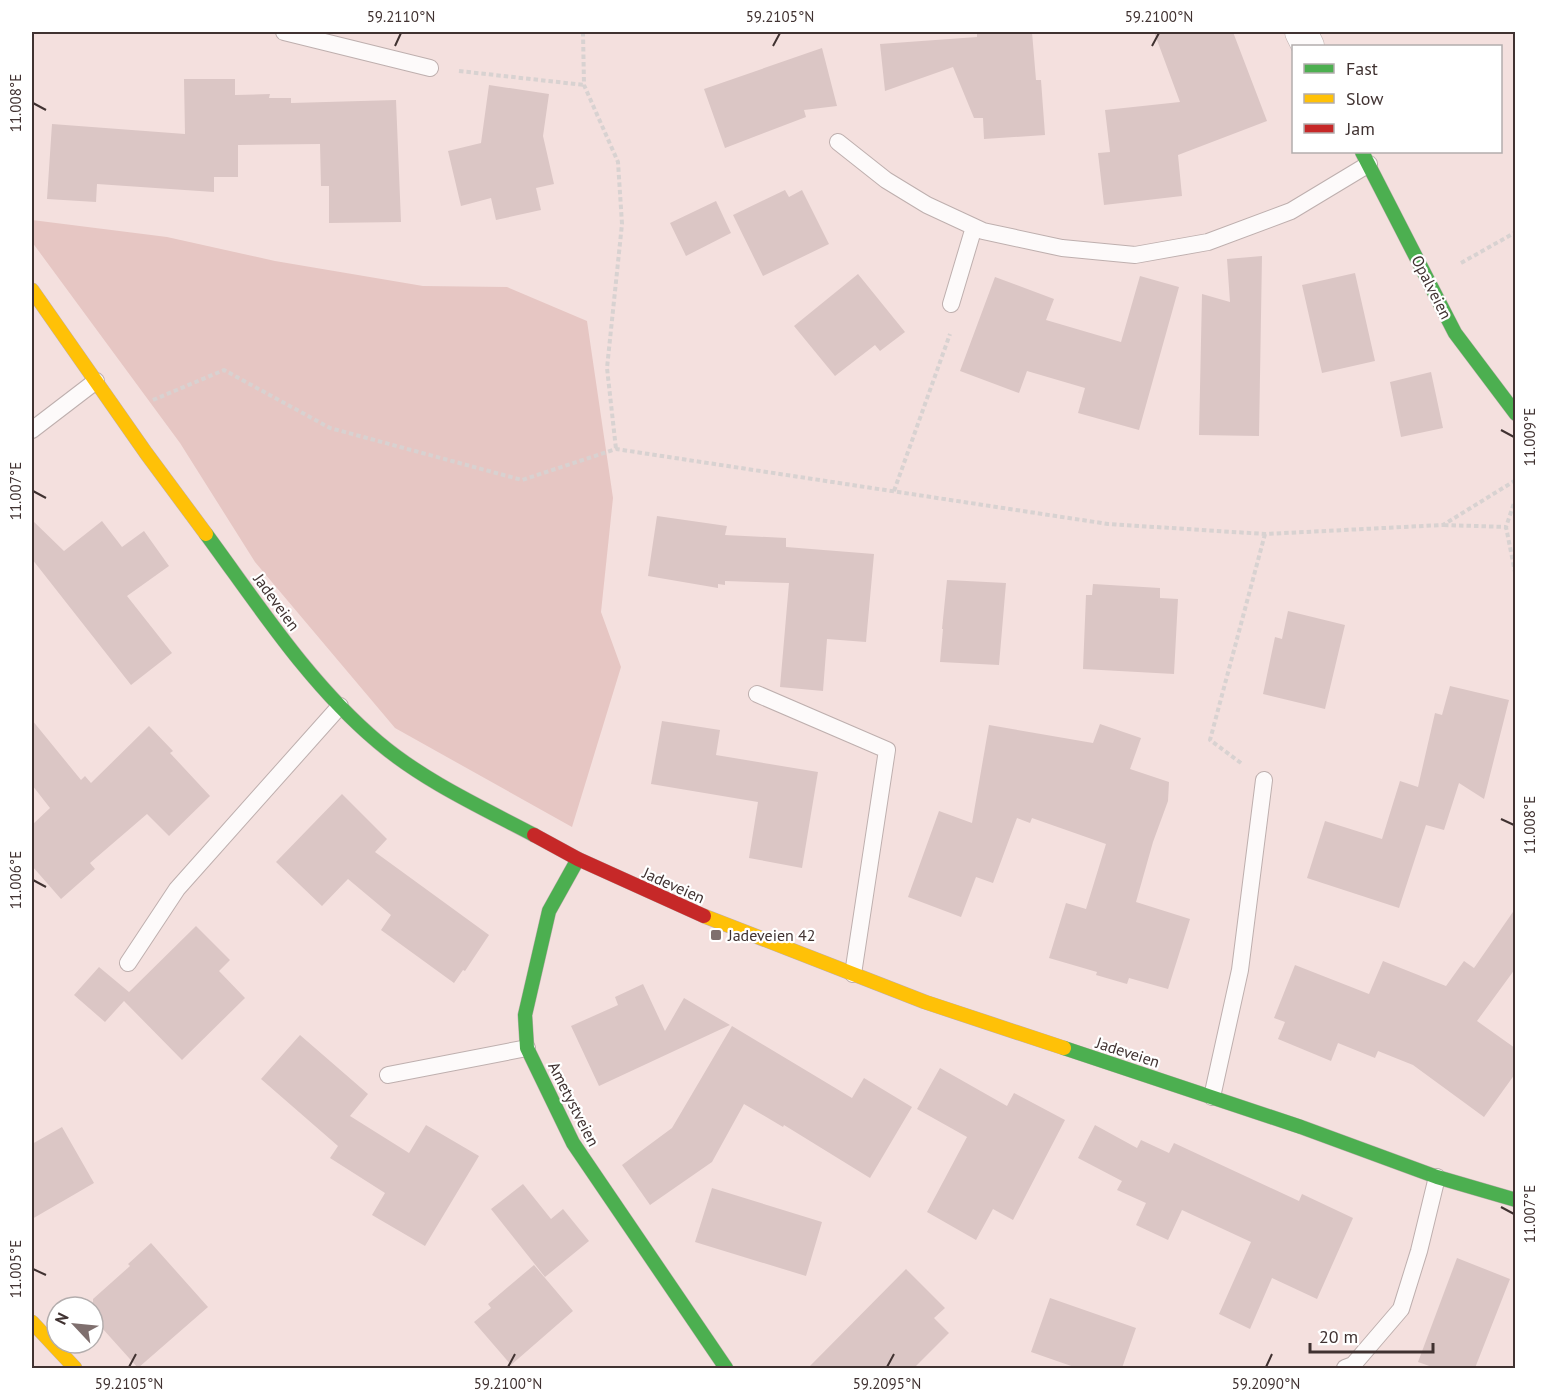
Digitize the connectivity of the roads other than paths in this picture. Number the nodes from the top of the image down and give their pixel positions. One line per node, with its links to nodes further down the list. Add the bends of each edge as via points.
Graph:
1 (284, 32): 2 (lane)
2 (322, 36): 3 (lane)
3 (430, 68)
4 (837, 142): 6 (lane, via 886,180)
5 (1365, 158): 6 (lane, via 1291,211 1208,242 1136,255 1062,248); 10 (street, Opalveien, via 1455,333)
6 (974, 227): 8 (lane)
7 (32, 290): 9 (street, Jadeveien)
8 (951, 304)
9 (96, 381): 11 (lane); 13 (street, Jadeveien, via 289,647)
10 (1515, 414)
11 (32, 430)
12 (757, 694): 17 (lane, via 887,750)
13 (340, 706): 15 (street, Jadeveien, via 378,742 426,777); 16 (lane, via 177,889)
14 (1264, 780): 20 (lane, via 1240,970)
15 (578, 859): 17 (street, Jadeveien, via 717,922); 18 (street, Ametystveien, via 549,911 525,1015)
16 (128, 963)
17 (853, 974): 20 (street, Jadeveien, via 925,1002)
18 (526, 1048): 19 (lane); 25 (street, Ametystveien, via 573,1143)
19 (388, 1075)
20 (1212, 1097): 21 (street, Jadeveien)
21 (1437, 1178): 22 (street, Jadeveien); 26 (lane, via 1401,1309 1353,1365)
22 (1513, 1198)
23 (32, 1322): 24 (street)
24 (75, 1368)
25 (726, 1368)
26 (1345, 1368)

